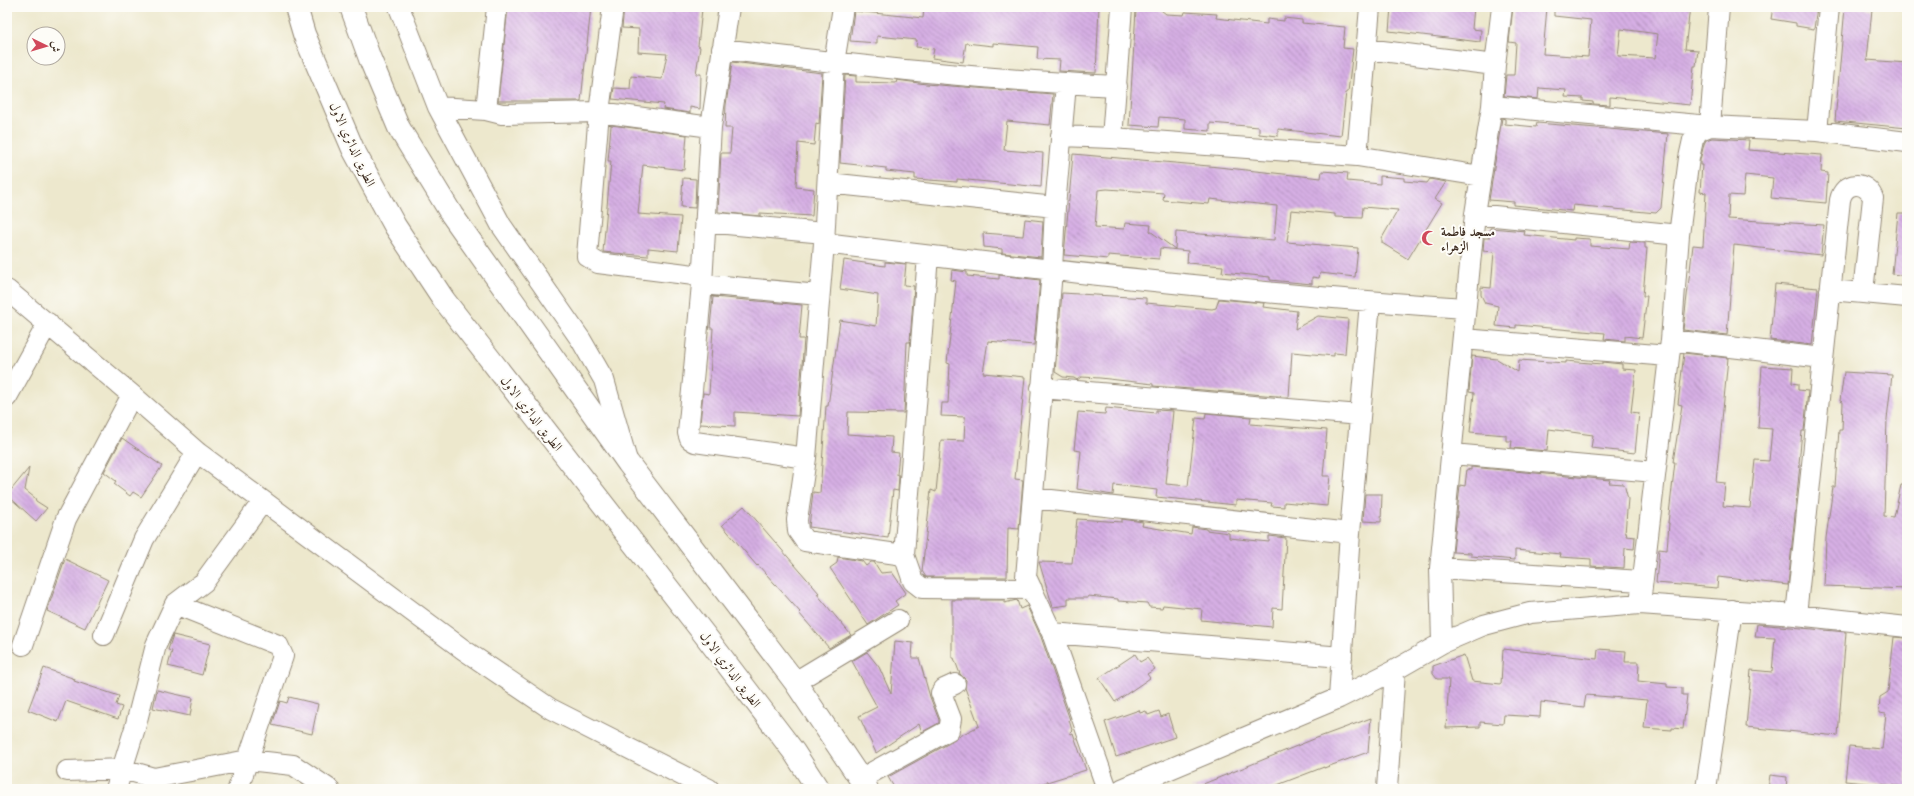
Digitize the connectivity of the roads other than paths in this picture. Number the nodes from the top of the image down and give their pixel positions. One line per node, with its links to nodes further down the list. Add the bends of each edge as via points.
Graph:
1 (296, 7): 90 (main road, الطريق الدائري الاول, via 304,34 353,149 399,232 449,306 704,634 794,752)
2 (351, 7): 58 (main road, via 399,128 452,215)
3 (399, 7): 20 (street)
4 (497, 7): 21 (street)
5 (613, 7): 22 (street)
6 (729, 7): 13 (street)
7 (843, 7): 15 (street)
8 (1122, 7): 18 (street)
9 (1370, 7): 14 (street)
10 (1502, 7): 16 (street)
11 (1719, 7): 23 (street)
12 (1829, 7): 25 (street)
13 (722, 49): 15 (street); 24 (street)
14 (1366, 49): 16 (street); 29 (street)
15 (834, 62): 17 (street); 31 (street)
16 (1495, 65): 19 (street)
17 (1066, 84): 18 (street); 26 (street)
18 (1117, 86): 27 (street)
19 (1492, 106): 23 (street); 30 (street)
20 (438, 107): 21 (street); 58 (street, via 501,225 582,340 604,380)
21 (486, 110): 22 (street, via 502,114)
22 (599, 112): 24 (street); 39 (street, via 587,256 598,264)
23 (1710, 126): 25 (street); 35 (street, via 1698,131 1693,140)
24 (711, 127): 34 (street)
25 (1817, 131): 28 (street)
26 (1061, 136): 27 (street); 32 (street)
27 (1112, 138): 29 (street)
28 (1907, 142)
29 (1357, 156): 30 (street)
30 (1481, 176): 33 (street)
31 (828, 183): 32 (street); 36 (street)
32 (1055, 207): 38 (street)
33 (1475, 214): 35 (street); 46 (street)
34 (704, 222): 36 (street); 39 (street)
35 (1679, 235): 49 (street)
36 (824, 238): 37 (street); 43 (street)
37 (928, 256): 38 (street); 63 (street)
38 (1052, 271): 45 (street); 51 (street)
39 (702, 280): 43 (street); 57 (street, via 688,433 690,440)
40 (7, 290): 47 (street)
41 (1830, 290): 42 (street); 42 (street, via 1841,195 1848,187 1858,185 1867,189 1873,198); 50 (street)
42 (1863, 292): 44 (street)
43 (819, 295): 57 (street)
44 (1907, 297)
45 (1370, 302): 46 (street); 54 (street)
46 (1465, 308): 48 (street)
47 (48, 323): 52 (street); 53 (street)
48 (1463, 339): 49 (street); 56 (street)
49 (1669, 348): 50 (street); 59 (street)
50 (1823, 358): 70 (street)
51 (1041, 388): 54 (street); 60 (street)
52 (132, 395): 55 (street); 76 (street, via 66,519)
53 (7, 397)
54 (1360, 415): 62 (street)
55 (197, 452): 61 (street); 74 (street, via 144,539)
56 (1452, 454): 59 (street); 64 (street)
57 (806, 458): 63 (street, via 797,520 798,531 805,541)
58 (628, 463): 79 (main road)
59 (1655, 472): 65 (street)
60 (1034, 498): 62 (street); 66 (street, via 1026,577)
61 (263, 501): 67 (street, via 204,582); 89 (street, via 464,650 551,709)
62 (1350, 534): 77 (street)
63 (904, 555): 66 (street, via 913,581 922,588)
64 (1440, 568): 65 (street); 75 (street)
65 (1641, 581): 68 (street)
66 (1032, 589): 73 (street)
67 (175, 604): 82 (street, via 278,645 283,656); 83 (street, via 156,645)
68 (1640, 604): 69 (street); 75 (street, via 1530,613 1484,625)
69 (1732, 610): 70 (street); 94 (street)
70 (1796, 615): 72 (street)
71 (898, 620): 79 (street)
72 (1907, 627)
73 (1052, 633): 77 (street); 91 (street)
74 (104, 635)
75 (1442, 643): 78 (street)
76 (23, 644)
77 (1342, 657): 81 (street)
78 (1395, 670): 81 (street); 93 (street)
79 (795, 682): 85 (main road)
80 (955, 684): 85 (street, via 941,693 951,719 949,730)
81 (1339, 698): 92 (street)
82 (248, 760): 83 (street, via 154,778); 87 (street); 88 (street, via 293,765)
83 (122, 769): 84 (street); 86 (street)
84 (67, 770)
85 (863, 784)
86 (116, 789)
87 (238, 789)
88 (329, 789)
89 (709, 789)
90 (818, 789)
91 (1107, 789)
92 (1122, 789)
93 (1387, 789)
94 (1706, 789)

